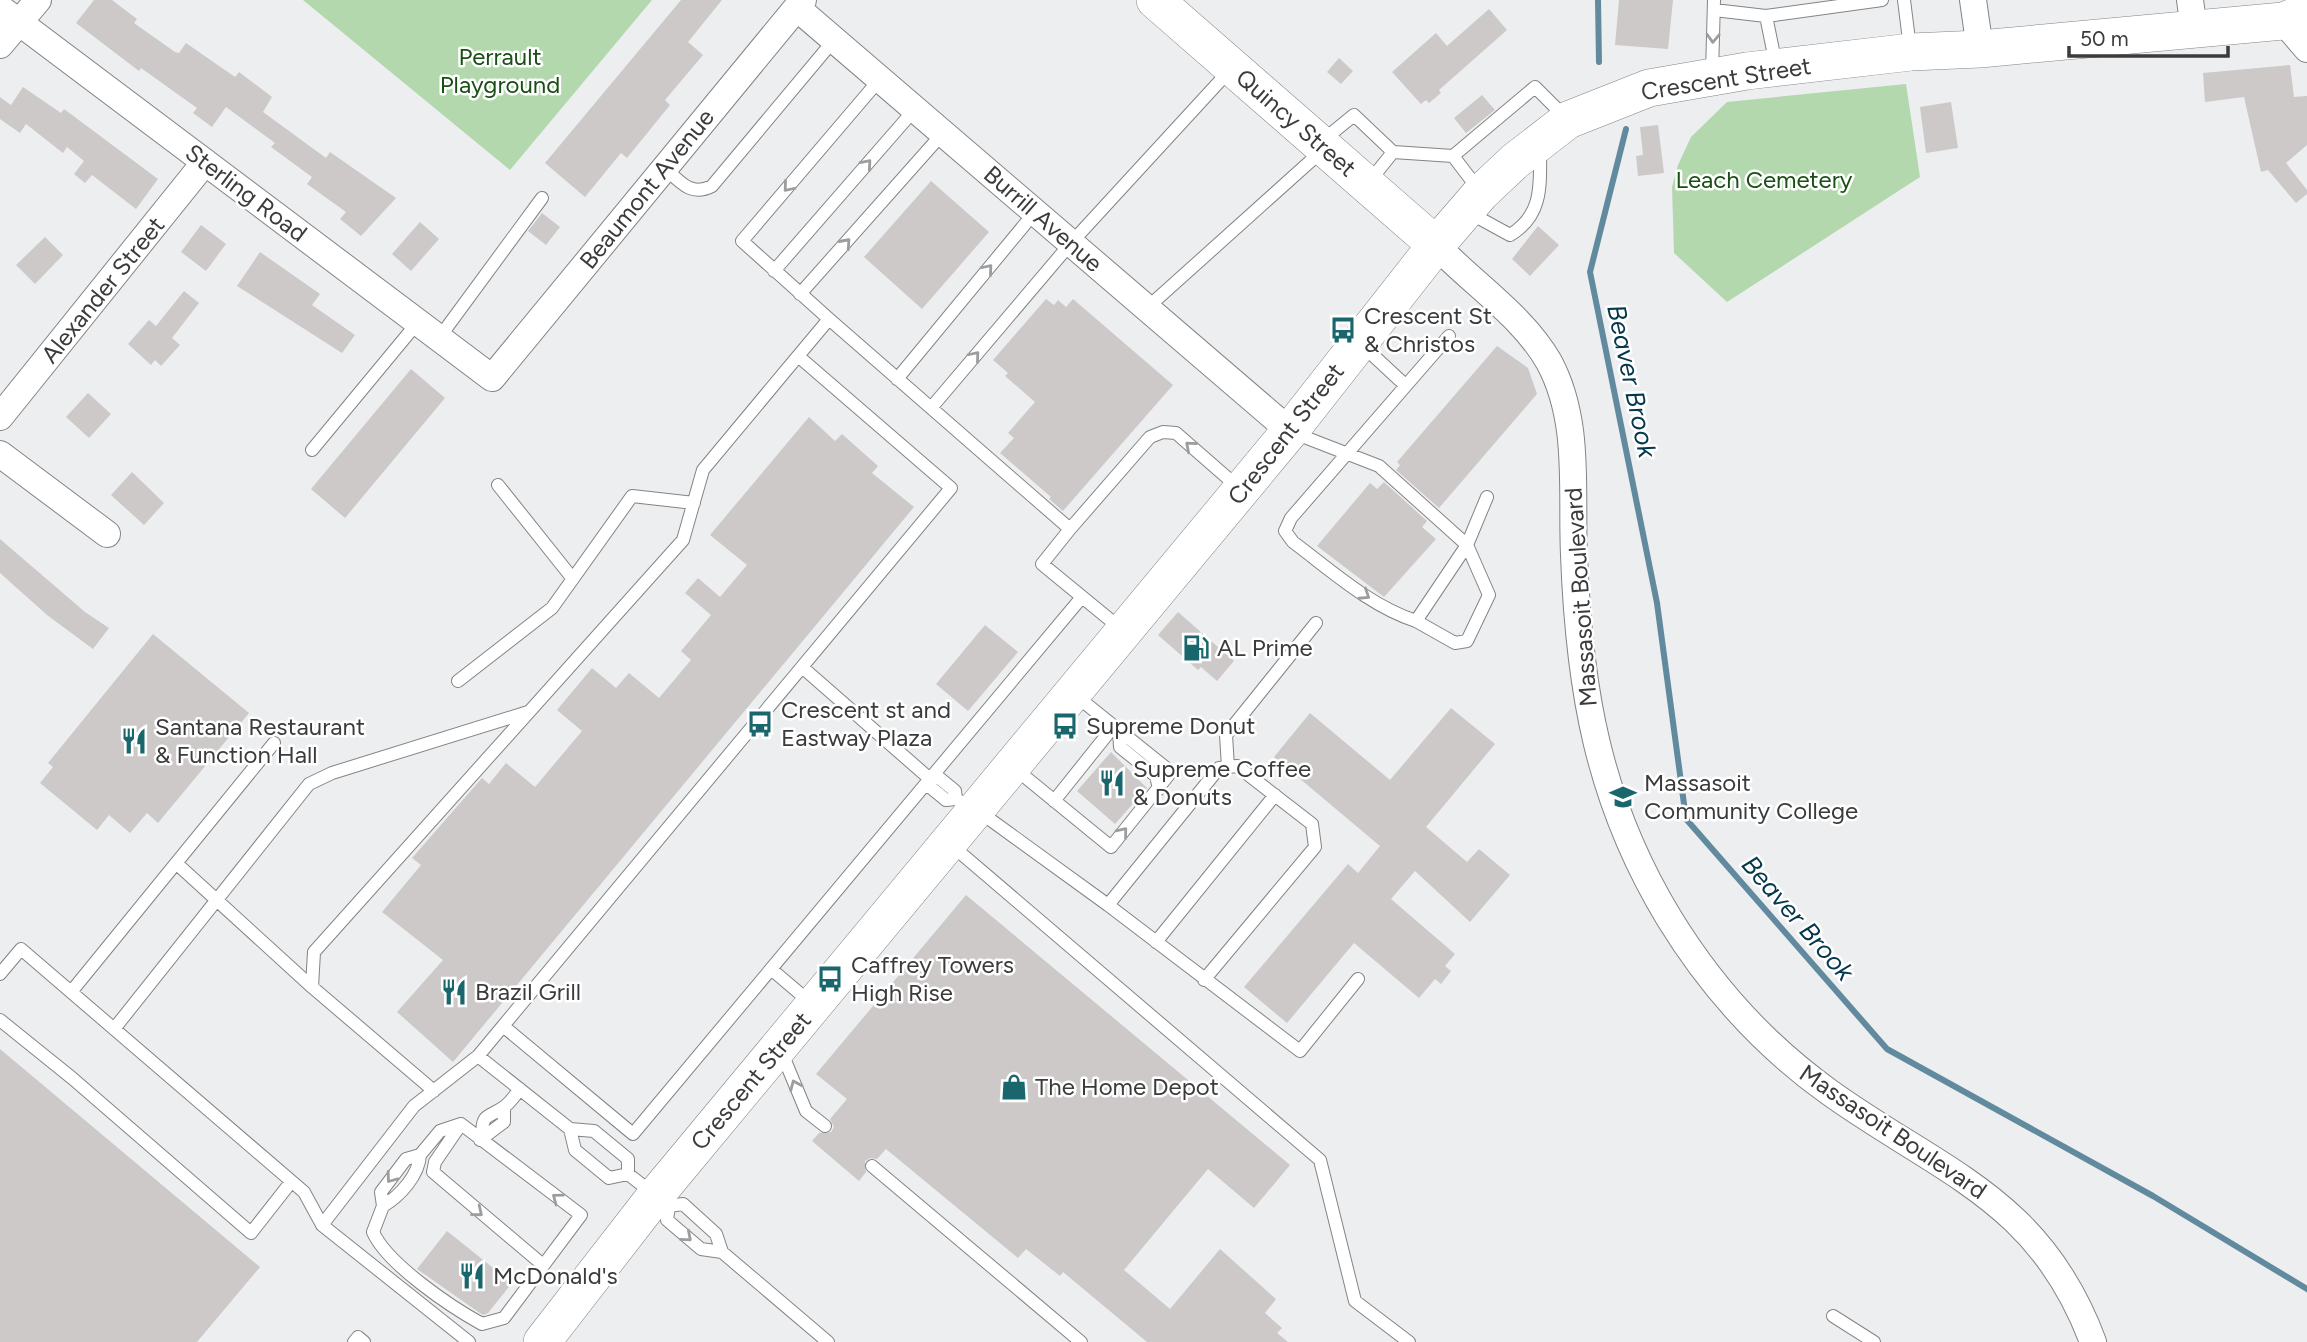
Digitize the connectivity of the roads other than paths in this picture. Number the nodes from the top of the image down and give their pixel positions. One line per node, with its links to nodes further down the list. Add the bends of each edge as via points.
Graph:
1 (38, 0): 8 (street)
2 (1155, 0): 17 (main road, Quincy Street)
3 (1882, 0): 10 (lane)
4 (1904, 0): 16 (lane)
5 (1973, 0): 14 (street)
6 (800, 4): 12 (street, Burrill Avenue); 28 (street, Beaumont Avenue)
7 (1714, 5): 10 (lane); 19 (lane, one-way to 19)
8 (9, 15): 13 (street); 27 (street, Sterling Road)
9 (2192, 15): 11 (main road, Crescent Street); 14 (main road, Crescent Street)
10 (1766, 16): 18 (lane)
11 (2295, 16): 15 (street)
12 (834, 40): 20 (street, Burrill Avenue); 28 (lane, via 712,186 690,190)
13 (0, 45)
14 (1980, 49): 16 (main road, Crescent Street)
15 (2307, 49)
16 (1911, 52): 18 (main road, Crescent Street)
17 (1232, 68): 24 (main road, Quincy Street); 33 (lane)
18 (1777, 68): 19 (main road, Crescent Street)
19 (1712, 76): 22 (main road, Crescent Street, via 1649,88)
20 (880, 79): 21 (street, Burrill Avenue); 35 (lane, one-way to 35, via 742,241)
21 (915, 109): 23 (street, Burrill Avenue); 35 (lane, one-way to 21)
22 (1554, 130): 26 (lane, via 1535,87); 31 (main road, Crescent Street); 31 (lane, via 1541,196 1520,229 1510,235)
23 (943, 133): 32 (street, Burrill Avenue); 36 (lane, one-way to 23)
24 (1321, 147): 25 (lane, via 1354,114); 29 (main road, Quincy Street); 37 (lane)
25 (1393, 152): 26 (lane); 29 (lane)
26 (1453, 156): 31 (lane)
27 (205, 162): 39 (street, Sterling Road); 48 (street, Alexander Street)
28 (665, 168): 44 (street, Beaumont Avenue)
29 (1367, 184): 34 (main road, Quincy Street)
30 (542, 198): 41 (lane)
31 (1474, 202): 34 (main road, Crescent Street)
32 (1035, 212): 33 (street, Burrill Avenue); 45 (lane, one-way to 32)
33 (1071, 243): 37 (street, Burrill Avenue); 47 (lane, one-way to 33)
34 (1436, 245): 42 (main road, Crescent Street); 119 (street, Massasoit Boulevard, via 1524,328 1548,360 1561,389 1572,436 1574,556 1587,711 1619,818 1640,868 1670,920 1704,970 1791,1062 2009,1213 2042,1246 2061,1274)
35 (774, 271): 36 (lane)
36 (800, 294): 38 (lane)
37 (1147, 308): 49 (street, Burrill Avenue)
38 (829, 319): 43 (lane); 45 (lane)
39 (418, 322): 41 (street, Sterling Road); 50 (lane)
40 (1449, 336): 46 (lane)
41 (439, 338): 44 (street, Sterling Road)
42 (1358, 341): 46 (lane); 49 (main road, Crescent Street)
43 (798, 356): 56 (lane, via 704,470); 65 (lane, via 951,488)
44 (492, 378)
45 (897, 379): 47 (lane)
46 (1405, 385): 51 (lane)
47 (931, 408): 57 (lane)
48 (0, 417)
49 (1290, 431): 51 (lane); 54 (main road, Crescent Street)
50 (312, 450)
51 (1346, 451): 59 (lane, via 1379,467); 62 (lane, one-way to 62, via 1291,518 1286,531 1293,542 1333,572 1398,615)
52 (0, 454): 58 (street)
53 (498, 485): 60 (lane)
54 (1242, 490): 57 (lane, one-way to 57, via 1175,433 1163,432 1150,437); 64 (main road, Crescent Street)
55 (1487, 497): 59 (lane)
56 (694, 503): 60 (lane, via 632,496); 68 (lane, via 684,540)
57 (1070, 529): 61 (lane, via 1042,564)
58 (107, 534)
59 (1467, 545): 62 (lane); 62 (lane, via 1489,595 1467,642 1455,643)
60 (573, 579): 66 (lane, via 552,608)
61 (1082, 597): 64 (lane); 73 (lane)
62 (1416, 621)
63 (1316, 624): 72 (lane, via 1226,735)
64 (1125, 632): 67 (main road, Crescent Street)
65 (803, 667): 73 (lane); 92 (lane)
66 (458, 681)
67 (1073, 694): 69 (lane); 71 (main road, Crescent Street)
68 (528, 712): 79 (lane, via 309,784); 88 (lane, via 314,952)
69 (1116, 728): 75 (lane); 75 (lane, one-way to 69, via 1111,847 1171,772)
70 (274, 743): 78 (lane)
71 (1013, 767): 75 (lane); 76 (main road, Crescent Street)
72 (1228, 767): 74 (lane, via 1237,766); 80 (lane, via 1219,768)
73 (930, 779): 76 (lane, via 939,777); 84 (lane)
74 (1275, 795): 81 (lane); 87 (lane, via 1312,824 1315,847)
75 (1054, 801)
76 (966, 805): 77 (main road, Crescent Street); 80 (lane)
77 (949, 844): 90 (main road, Crescent Street); 117 (lane, via 1320,1160 1355,1301)
78 (176, 863): 79 (lane); 89 (lane)
79 (216, 900): 88 (lane); 93 (lane)
80 (1108, 905): 81 (lane)
81 (1156, 942): 87 (lane)
82 (21, 949): 83 (lane); 85 (lane); 89 (lane)
83 (0, 957)
84 (771, 969): 90 (lane); 92 (lane, via 634,1134)
85 (0, 974)
86 (1358, 979): 87 (lane, via 1300,1051)
87 (1204, 980)
88 (312, 987): 97 (lane)
89 (71, 992): 93 (lane)
90 (814, 1006): 94 (main road, Crescent Street)
91 (0, 1020): 104 (lane, via 251,1233)
92 (503, 1026): 95 (lane)
93 (114, 1029): 104 (lane)
94 (779, 1048): 98 (lane, one-way to 94, via 806,1111); 105 (main road, Crescent Street)
95 (478, 1056): 96 (lane); 97 (lane)
96 (520, 1089): 100 (lane); 101 (lane, via 504,1108 505,1122)
97 (434, 1090): 106 (lane, via 414,1106)
98 (820, 1122)
99 (461, 1124): 101 (lane); 108 (lane, one-way to 108, via 433,1172); 110 (lane, one-way to 110, via 440,1132 420,1155 406,1159 381,1192 383,1206 373,1231 378,1244 409,1272)
100 (570, 1129): 103 (lane, via 594,1131 628,1159); 103 (lane, via 575,1150 609,1178)
101 (481, 1139): 108 (lane, one-way to 101, via 581,1215)
102 (872, 1166): 116 (lane)
103 (628, 1174): 105 (lane)
104 (291, 1182): 106 (lane, via 304,1192)
105 (663, 1201): 107 (lane, via 683,1204 716,1234); 107 (lane, one-way to 107, via 667,1220 701,1249); 114 (main road, Crescent Street)
106 (322, 1225): 111 (lane)
107 (722, 1252): 115 (lane)
108 (543, 1265): 110 (lane, via 504,1318)
109 (1833, 1316): 118 (lane)
110 (480, 1322): 111 (lane)
111 (468, 1341)
112 (354, 1342): 113 (lane, via 358,1337)
113 (364, 1342)
114 (542, 1342)
115 (828, 1342)
116 (1081, 1342)
117 (1409, 1342)
118 (1874, 1342)
119 (2093, 1342)

